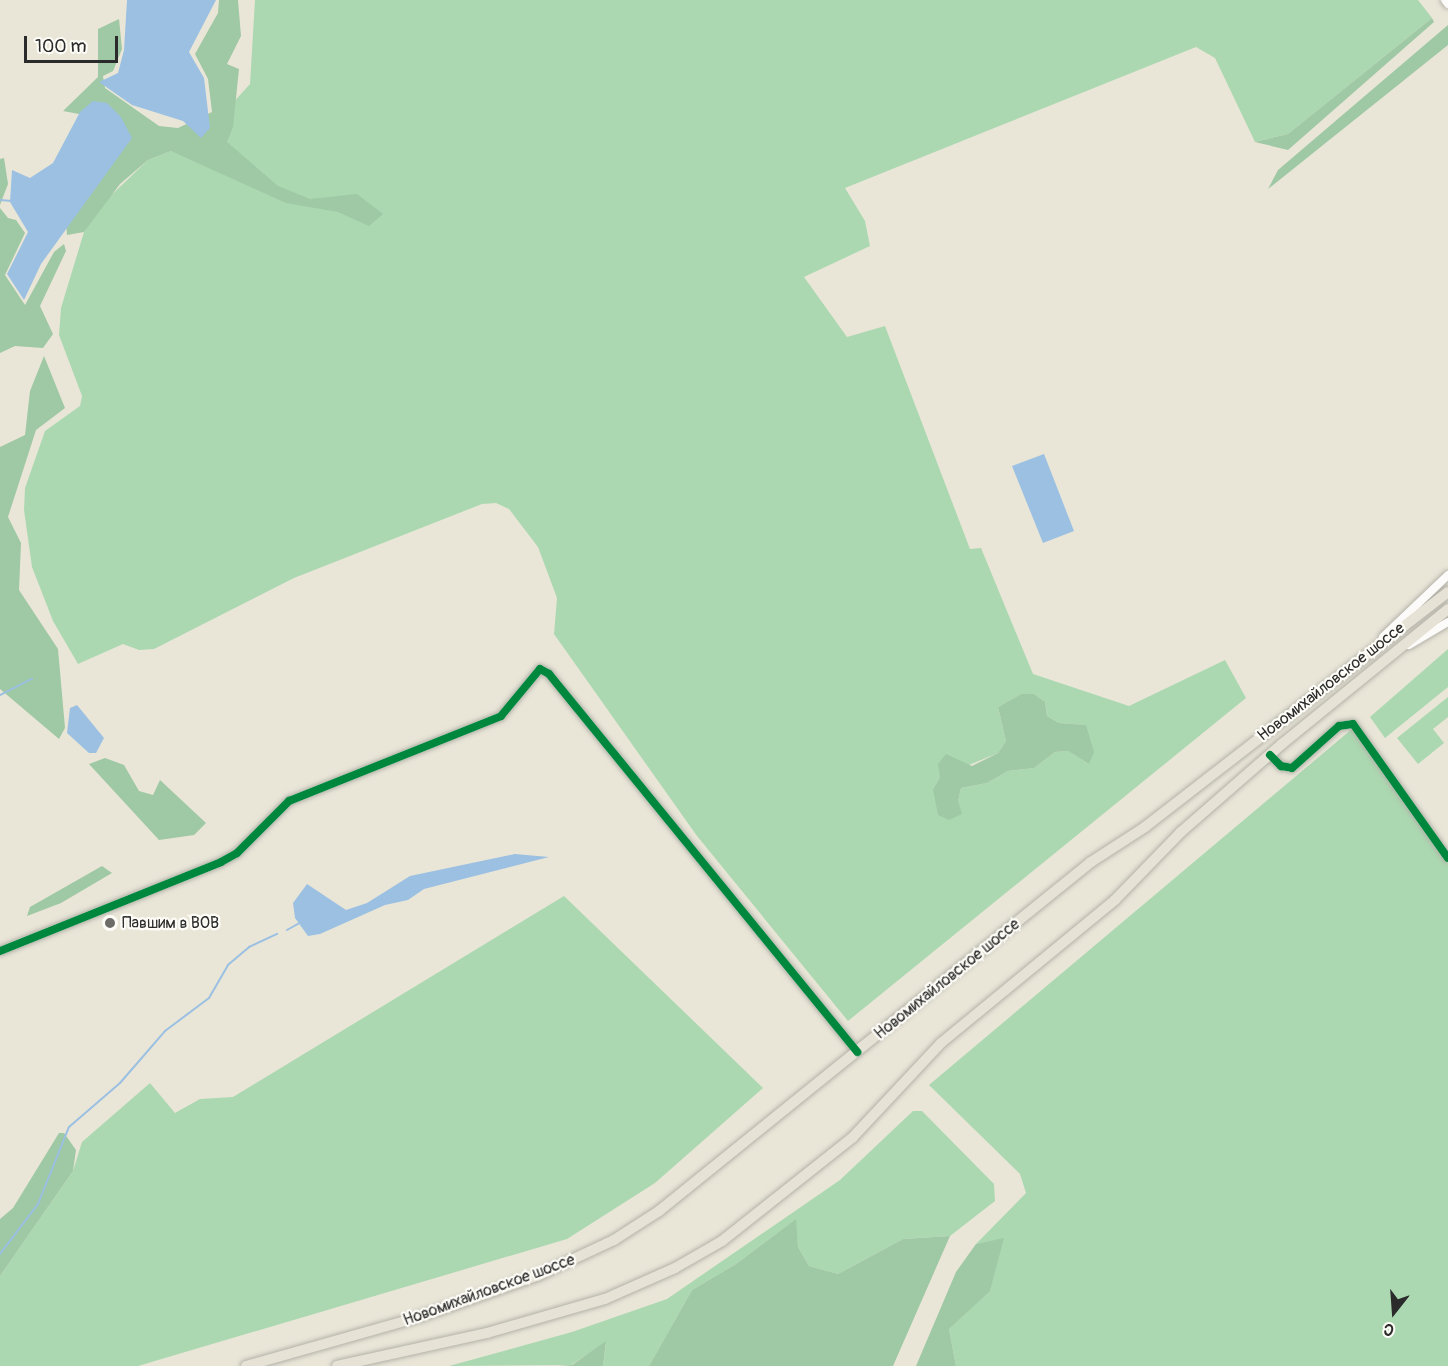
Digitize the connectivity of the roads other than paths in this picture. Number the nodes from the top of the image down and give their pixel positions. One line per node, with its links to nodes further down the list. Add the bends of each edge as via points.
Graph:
1 (1445, 0): 2 (street)
2 (1448, 4)
3 (1448, 575): 7 (street)
4 (1448, 592): 7 (main road, Новомихайловское шоссе)
5 (1448, 609): 8 (main road, Новомихайловское шоссе)
6 (1448, 622): 8 (street)
7 (1374, 647): 12 (main road, Новомихайловское шоссе, via 1159,817 1090,862)
8 (1383, 661): 9 (main road, Новомихайловское шоссе)
9 (1270, 755): 10 (street, via 1281,766 1292,768 1340,726 1353,724); 14 (main road, Новомихайловское шоссе, via 1181,832 1115,900 941,1043 853,1137 722,1241 675,1269 605,1299 487,1333)
10 (1448, 858)
11 (1, 949): 12 (street, via 221,862 237,853 289,801 501,716 540,669 549,674)
12 (857, 1052): 13 (main road, Новомихайловское шоссе, via 705,1176 614,1240 537,1276 419,1317)
13 (246, 1366)
14 (337, 1366)

